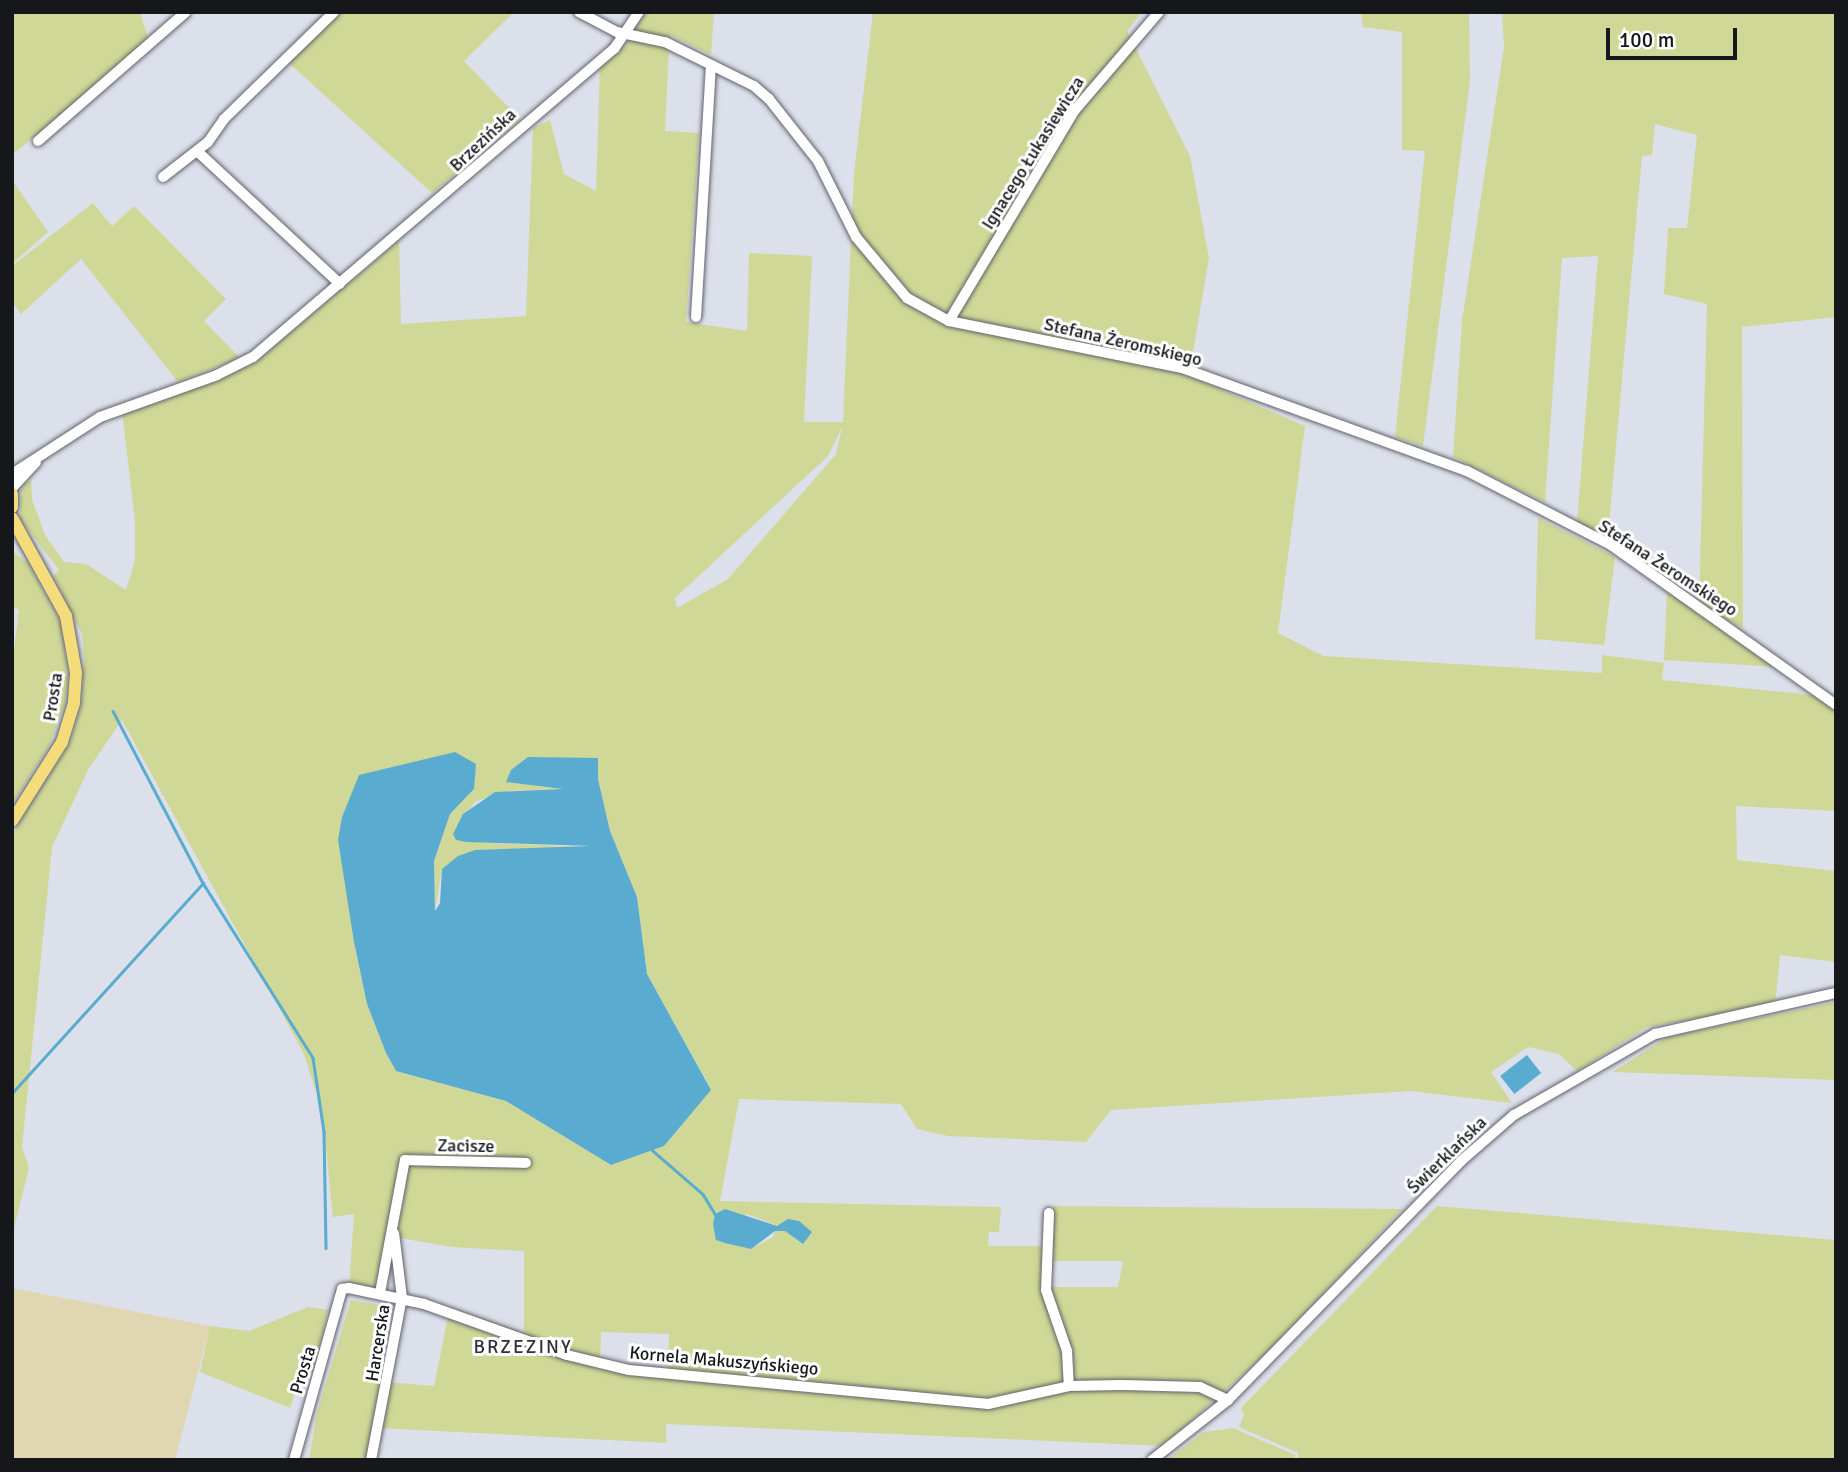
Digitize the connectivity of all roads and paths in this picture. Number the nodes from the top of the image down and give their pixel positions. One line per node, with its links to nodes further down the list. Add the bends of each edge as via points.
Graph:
1 (186, 12): 8 (street)
2 (334, 12): 9 (street)
3 (579, 12): 6 (street, Stefana Żeromskiego)
4 (639, 12): 6 (street, Brzezińska)
5 (1159, 12): 13 (street, Ignacego Łukasiewicza, via 1075,110)
6 (626, 34): 7 (street, Stefana Żeromskiego, via 665,42); 11 (street, Brzezińska)
7 (711, 66): 12 (street); 13 (street, Stefana Żeromskiego, via 754,86 769,99 818,161 856,237 907,298)
8 (38, 141)
9 (197, 151): 10 (street); 11 (street)
10 (163, 177)
11 (340, 284): 14 (street, Brzezińska, via 244,362 100,417)
12 (696, 317)
13 (949, 321): 22 (street, Stefana Żeromskiego, via 1182,368 1467,471 1611,545)
14 (38, 459): 15 (street, Brzezińska); 16 (street, Brzezińska)
15 (12, 474)
16 (12, 488)
17 (12, 494): 18 (main road)
18 (12, 507)
19 (12, 518): 21 (main road, Prosta)
20 (12, 537): 21 (main road, Prosta)
21 (41, 570): 23 (main road, Prosta, via 71,632 75,694 58,748)
22 (1836, 705)
23 (12, 821)
24 (1836, 993): 33 (street, Świerklańska, via 1655,1034 1514,1115 1461,1161)
25 (405, 1160): 26 (street, Zacisze); 28 (street, Harcerska)
26 (526, 1163)
27 (1049, 1213): 32 (street, via 1045,1290 1067,1351)
28 (393, 1230): 30 (street, Harcerska); 31 (street, Harcerska)
29 (342, 1289): 30 (street, Kornela Makuszyńskiego); 34 (street, Prosta)
30 (380, 1293): 31 (street, Kornela Makuszyńskiego)
31 (402, 1298): 32 (street, Kornela Makuszyńskiego, via 567,1355 629,1370 988,1404); 35 (street, Harcerska)
32 (1069, 1386): 33 (street, Kornela Makuszyńskiego, via 1200,1387)
33 (1228, 1400): 36 (street, Świerklańska)
34 (294, 1460)
35 (371, 1460)
36 (1152, 1460)

